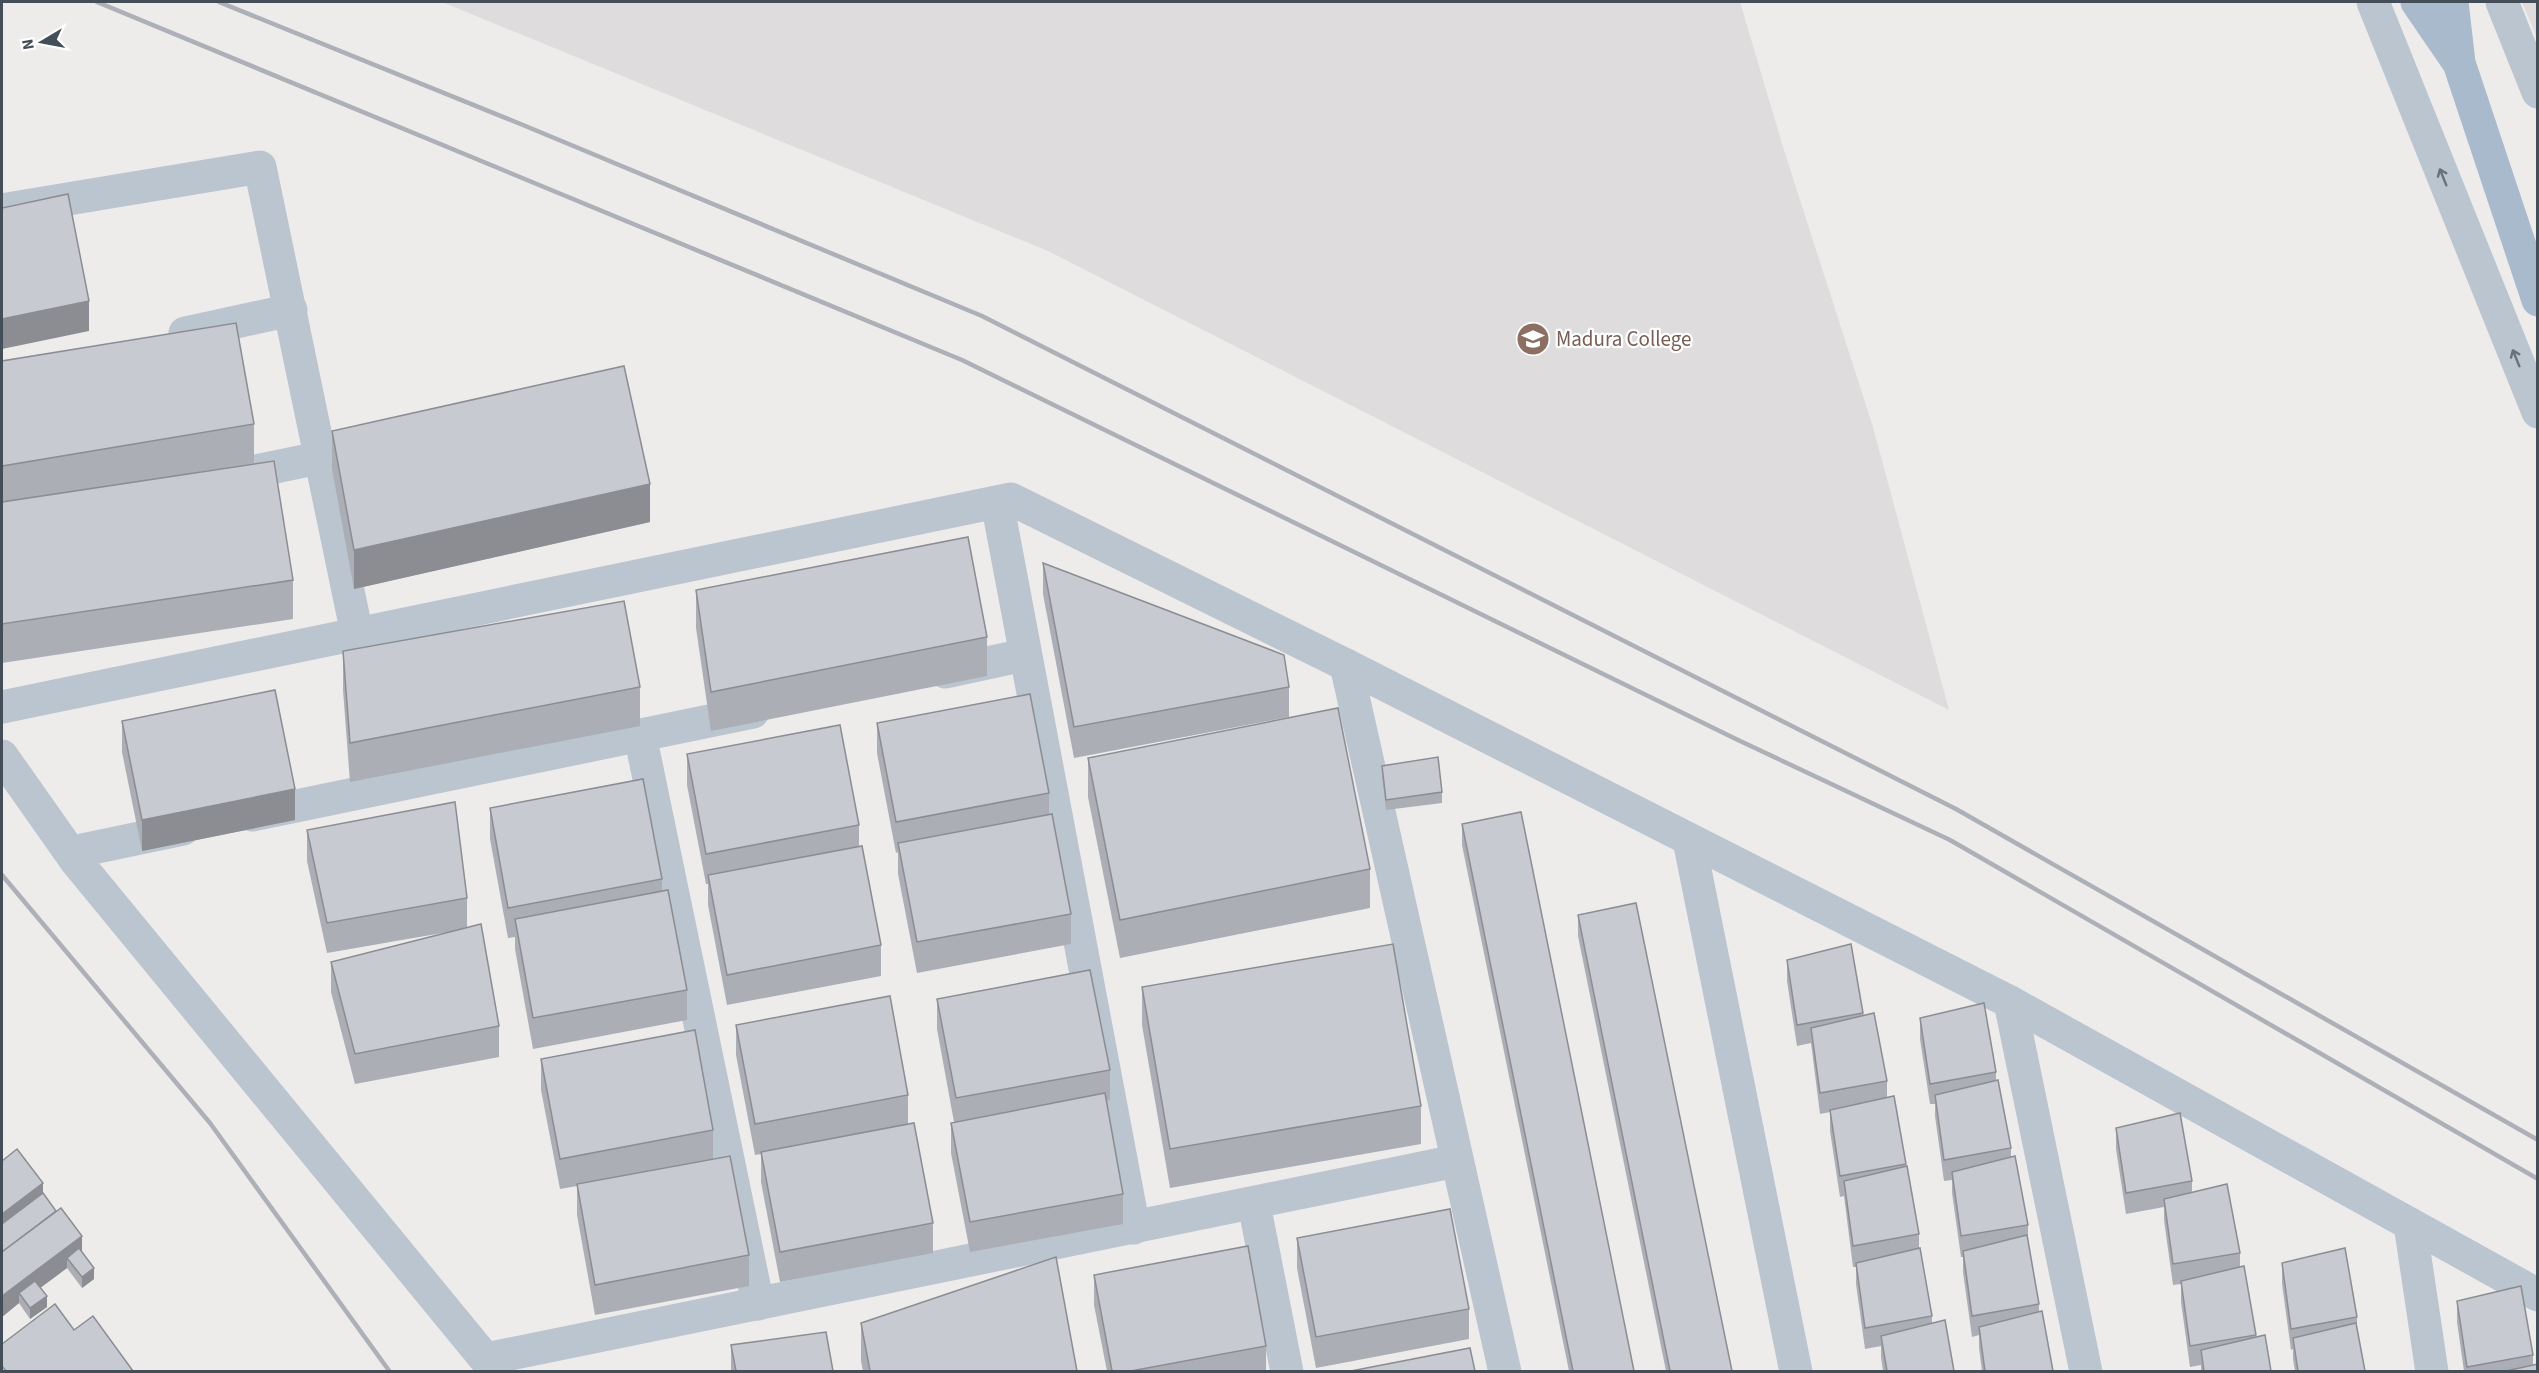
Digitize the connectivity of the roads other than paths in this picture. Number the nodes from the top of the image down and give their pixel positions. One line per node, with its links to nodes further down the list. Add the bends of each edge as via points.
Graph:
1 (2373, 2): 12 (street, one-way to 1)
2 (2416, 2): 6 (main road)
3 (2452, 2): 6 (main road)
4 (2502, 2): 5 (street)
5 (2531, 60): 7 (street)
6 (2459, 63): 9 (main road)
7 (2538, 92)
8 (2, 210): 10 (street, via 260,167)
9 (2536, 295)
10 (291, 310): 11 (street); 14 (street)
11 (152, 340)
12 (2538, 412)
13 (367, 448): 14 (street)
14 (321, 458): 15 (street); 17 (street)
15 (207, 481)
16 (997, 502): 17 (street); 18 (street); 19 (street, via 1011,499)
17 (357, 634): 22 (street)
18 (1025, 655): 20 (street); 31 (street)
19 (1346, 665): 25 (street); 28 (street)
20 (920, 677)
21 (780, 706): 23 (street)
22 (2, 707)
23 (640, 735): 26 (street); 33 (street)
24 (2, 756): 34 (street, via 76,861)
25 (1689, 840): 27 (street); 37 (street)
26 (74, 852)
27 (2010, 1002): 30 (street); 38 (street)
28 (1456, 1161): 29 (street); 36 (street)
29 (1254, 1204): 31 (street); 35 (street)
30 (2410, 1224): 32 (street); 39 (street)
31 (1134, 1228): 33 (street)
32 (2538, 1295)
33 (758, 1304): 34 (street)
34 (491, 1365)
35 (1287, 1371)
36 (1505, 1371)
37 (1796, 1371)
38 (2086, 1371)
39 (2432, 1371)

